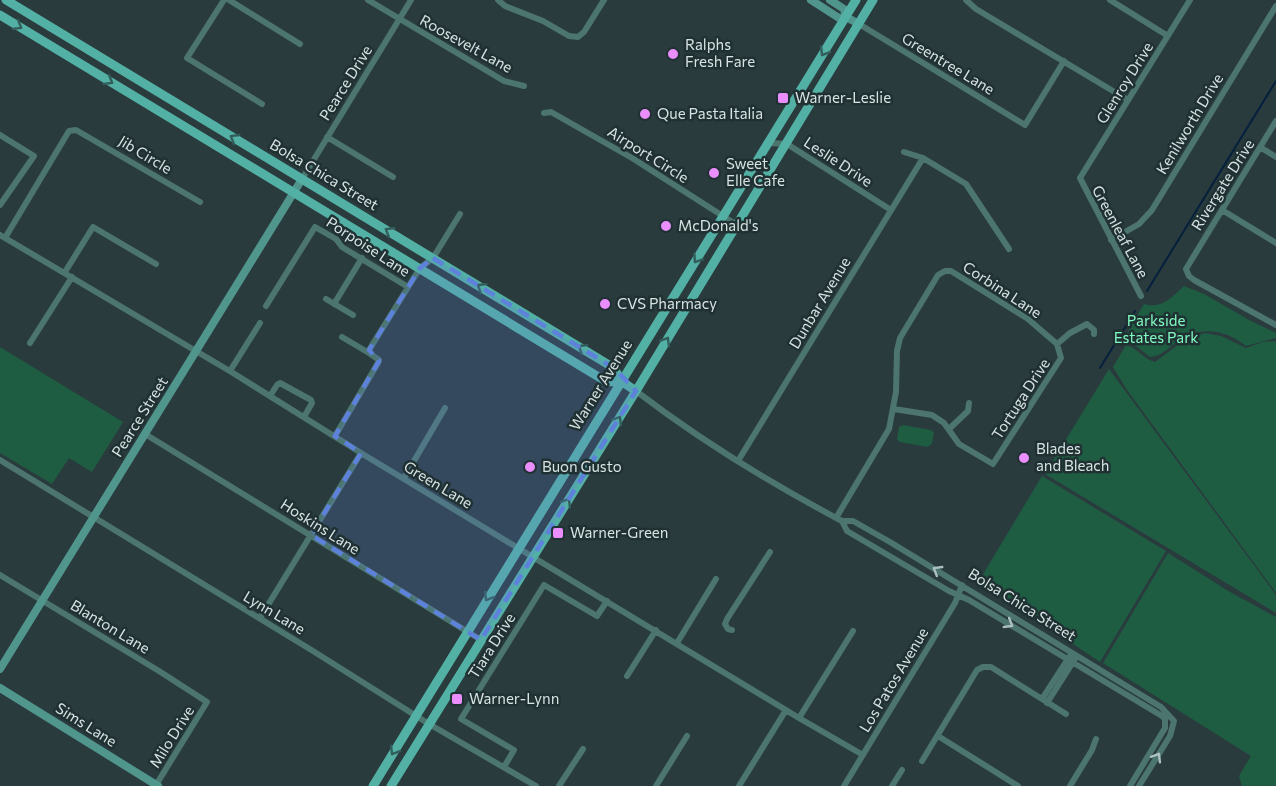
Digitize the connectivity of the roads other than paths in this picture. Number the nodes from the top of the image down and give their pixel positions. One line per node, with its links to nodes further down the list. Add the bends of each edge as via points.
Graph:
1 (6, 0): 20 (main road, Bolsa Chica Street)
2 (224, 0): 27 (street, via 187,58)
3 (229, 0): 22 (street)
4 (368, 0): 18 (street, Roosevelt Lane)
5 (411, 0): 18 (street, Pearce Drive)
6 (498, 0): 7 (street, via 578,37)
7 (604, 0)
8 (811, 0): 17 (street, via 838,18)
9 (830, 0): 17 (street, via 844,9)
10 (856, 0): 17 (main road, Warner Avenue)
11 (873, 0): 19 (main road)
12 (966, 0): 24 (street)
13 (1110, 0): 21 (street)
14 (1190, 0): 21 (street, Glenroy Drive)
15 (1276, 6): 50 (street, Kenilworth Drive, via 1152,210 1139,224)
16 (0, 15): 23 (main road, Bolsa Chica Street, one-way to 23)
17 (846, 17): 19 (street); 32 (main road, Warner Avenue, one-way to 32)
18 (399, 20): 25 (street, Roosevelt Lane, via 504,81); 31 (street, Pearce Drive)
19 (859, 24): 24 (street, Greentree Lane, via 1025,125); 33 (main road)
20 (66, 36): 23 (main road); 40 (main road, Bolsa Chica Street, one-way to 20)
21 (1168, 36): 26 (street, Glenroy Drive)
22 (300, 44)
23 (58, 50): 41 (main road, Bolsa Chica Street, one-way to 41)
24 (1064, 61): 26 (street)
25 (524, 86)
26 (1128, 100): 39 (street, Glenroy Drive)
27 (262, 104)
28 (544, 112): 47 (street, Airport Circle, via 592,134)
29 (1276, 121): 34 (street, Rivergate Drive)
30 (0, 135): 43 (street, via 34,156)
31 (327, 136): 38 (street); 40 (street, Pearce Drive)
32 (769, 143): 33 (street, Leslie Drive); 47 (main road, Warner Avenue)
33 (787, 144): 44 (street, Leslie Drive); 48 (main road)
34 (1260, 147): 36 (street); 45 (street, Rivergate Drive)
35 (904, 152): 37 (street)
36 (1276, 157)
37 (923, 158): 44 (street, Dunbar Avenue); 52 (street, via 966,184)
38 (393, 177)
39 (1080, 178): 50 (street, Greenleaf Lane)
40 (302, 179): 41 (street, Pearce Street); 54 (main road, Bolsa Chica Street, one-way to 40)
41 (294, 193): 56 (main road, Bolsa Chica Street); 73 (street, Pearce Street)
42 (200, 202): 49 (street, Jib Circle, via 76,130 69,131)
43 (0, 205)
44 (891, 210): 88 (street, Dunbar Avenue)
45 (1222, 210): 51 (street); 68 (street, Rivergate Drive, via 1189,261 1187,272 1194,280)
46 (460, 214): 54 (street)
47 (725, 217): 48 (street, Airport Circle); 76 (main road, Warner Avenue, one-way to 76)
48 (737, 225): 77 (main road, one-way to 48)
49 (2, 236): 57 (street, Green Lane)
50 (1111, 240): 60 (street, Greenleaf Lane)
51 (1276, 243)
52 (1009, 249)
53 (362, 258): 59 (street, Porpoise Lane); 63 (street); 64 (street, Porpoise Lane, via 314,227)
54 (433, 258): 56 (street); 62 (main road, Bolsa Chica Street, one-way to 54)
55 (156, 264): 57 (street, via 93,227)
56 (420, 268): 59 (street); 66 (main road, Bolsa Chica Street)
57 (65, 272): 58 (street, Green Lane)
58 (72, 276): 71 (street); 73 (street, Green Lane)
59 (408, 287): 74 (street)
60 (1141, 296)
61 (326, 299): 63 (street)
62 (507, 302): 66 (main road); 76 (main road, Bolsa Chica Street, one-way to 62, via 614,368)
63 (334, 304): 65 (street)
64 (266, 306)
65 (353, 315)
66 (498, 316): 76 (main road, Bolsa Chica Street, via 607,382)
67 (260, 323): 75 (street)
68 (1276, 325)
69 (1094, 334): 72 (street, via 1087,324)
70 (342, 337): 74 (street)
71 (30, 343)
72 (1057, 344): 81 (street, Corbina Lane, via 1028,319 951,271 942,273 935,278 900,338); 83 (street, Tortuga Drive, via 1061,357 993,464 959,444)
73 (197, 351): 75 (street, Green Lane); 84 (street, Pearce Street)
74 (369, 353): 85 (street, via 378,363)
75 (230, 372): 78 (street, Green Lane)
76 (621, 381): 77 (main road, Bolsa Chica Street); 93 (main road, Warner Avenue)
77 (636, 391): 88 (street, Bolsa Chica Street); 95 (main road, one-way to 77)
78 (270, 396): 82 (street, Green Lane); 82 (street, via 280,383 311,400)
79 (969, 403): 83 (street, via 968,411)
80 (446, 408): 89 (street)
81 (894, 409): 83 (street, via 932,416); 91 (street, via 889,429)
82 (304, 417): 85 (street, Green Lane)
83 (949, 429)
84 (145, 434): 90 (street, Pearce Street); 92 (street, Hoskins Lane)
85 (335, 436): 86 (street, Green Lane)
86 (361, 453): 89 (street, Green Lane); 92 (street)
87 (0, 460): 90 (street, Lynn Lane)
88 (738, 461): 91 (street, Bolsa Chica Street)
89 (404, 478): 93 (street, Green Lane)
90 (95, 517): 100 (street, Pearce Street); 102 (street, Lynn Lane)
91 (839, 520): 98 (street, Bolsa Chica Street, one-way to 91, via 853,520); 99 (street, Bolsa Chica Street, via 847,531)
92 (311, 535): 102 (street); 105 (street, Hoskins Lane)
93 (519, 547): 95 (street, Green Lane); 105 (main road, Warner Avenue, one-way to 105)
94 (770, 552): 104 (street, via 727,619 725,624)
95 (533, 556): 101 (street, Green Lane); 107 (main road)
96 (0, 575): 100 (street, Blanton Lane)
97 (716, 579): 108 (street)
98 (962, 585): 99 (street, Los Patos Avenue); 109 (street, Bolsa Chica Street)
99 (958, 595): 109 (street, Bolsa Chica Street, one-way to 109); 124 (street, Los Patos Avenue)
100 (43, 601): 110 (street, Pearce Street); 114 (street, Blanton Lane)
101 (607, 601): 103 (street, Green Lane); 126 (street, Tiara Drive, via 597,616 544,585 461,718 514,750)
102 (260, 618): 117 (street, Lynn Lane)
103 (656, 630): 108 (street, Green Lane); 111 (street)
104 (732, 630)
105 (467, 631): 107 (street, Hoskins Lane); 117 (main road, Warner Avenue)
106 (853, 631): 118 (street)
107 (481, 640): 119 (main road)
108 (677, 643): 115 (street, Green Lane)
109 (1072, 658): 113 (street); 139 (street, Bolsa Chica Street, via 1165,719 1162,732); 140 (street, Bolsa Chica Street, one-way to 109, via 1173,728 1172,716)
110 (0, 669)
111 (627, 676)
112 (0, 688): 128 (street, Sims Lane)
113 (1045, 701): 116 (street); 121 (street, via 991,667 983,667 977,670)
114 (207, 702): 128 (street, Milo Drive)
115 (786, 710): 118 (street, Green Lane); 134 (street)
116 (1066, 714)
117 (416, 716): 119 (street, Lynn Lane); 129 (main road, Warner Avenue, one-way to 129)
118 (799, 718): 124 (street, Green Lane)
119 (429, 724): 126 (street, Lynn Lane); 130 (main road)
120 (687, 736): 133 (street)
121 (938, 736): 125 (street); 137 (street)
122 (1096, 739): 138 (street)
123 (583, 749): 132 (street)
124 (863, 755): 135 (street, Los Patos Avenue)
125 (922, 761)
126 (504, 767): 131 (street, Lynn Lane)
127 (902, 770): 136 (street)
128 (157, 785)
129 (373, 786)
130 (391, 786)
131 (536, 786)
132 (559, 786)
133 (656, 786)
134 (739, 786)
135 (844, 786)
136 (892, 786)
137 (1018, 786)
138 (1070, 786)
139 (1130, 786)
140 (1139, 786)

